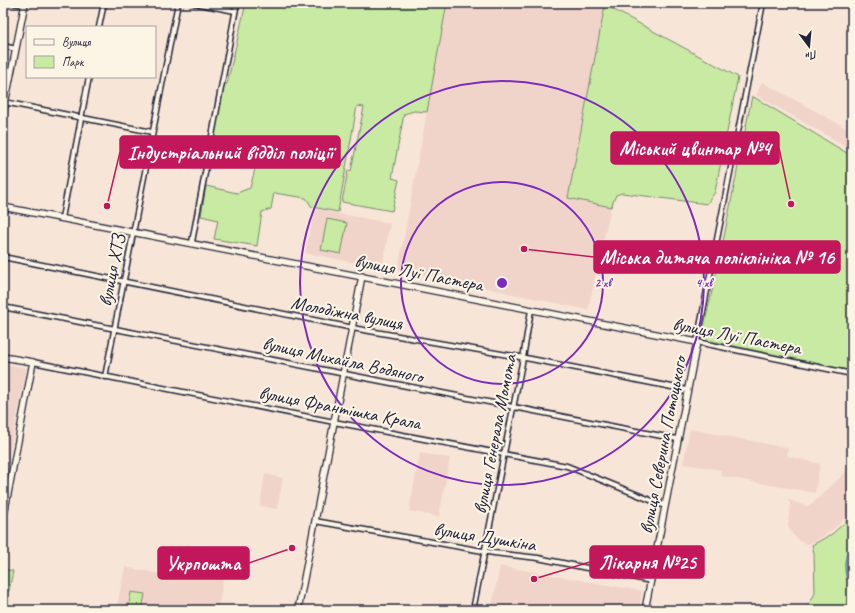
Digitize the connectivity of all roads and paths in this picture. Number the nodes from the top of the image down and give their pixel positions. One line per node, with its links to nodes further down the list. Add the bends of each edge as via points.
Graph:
1 (14, 3): 7 (street)
2 (104, 3): 9 (street)
3 (178, 3): 16 (street, вулиця ХТЗ)
4 (194, 3): 8 (street)
5 (237, 3): 8 (street)
6 (763, 3): 28 (street, вулиця Северина Потоцького)
7 (25, 4): 11 (street)
8 (235, 11): 20 (street)
9 (99, 26)
10 (3, 46): 11 (street)
11 (16, 49): 13 (street)
12 (89, 78): 15 (street)
13 (4, 102): 14 (street); 15 (street)
14 (3, 114)
15 (80, 117): 16 (street); 18 (street)
16 (152, 132): 19 (street, вулиця ХТЗ)
17 (3, 206): 18 (street, вулиця Луї Пастера)
18 (62, 218): 19 (street, вулиця Луї Пастера)
19 (133, 231): 20 (street, вулиця Луї Пастера); 23 (street, вулиця ХТЗ)
20 (192, 242): 22 (street, вулиця Луї Пастера)
21 (3, 257): 23 (street, Молодіжна вулиця)
22 (362, 276): 25 (street, вулиця Луї Пастера); 27 (street)
23 (123, 282): 26 (street, вулиця ХТЗ); 27 (street, Молодіжна вулиця)
24 (3, 306): 26 (street, вулиця Михайла Водяного)
25 (531, 310): 28 (street, вулиця Луї Пастера); 30 (street, вулиця Генерала Момота)
26 (114, 328): 32 (street, вулиця Михайла Водяного); 34 (street, вулиця ХТЗ)
27 (353, 328): 30 (street, Молодіжна вулиця); 32 (street)
28 (697, 342): 33 (street, вулиця Луї Пастера); 35 (street, вулиця Северина Потоцького)
29 (3, 357): 31 (street, вулиця Франтішка Крала)
30 (523, 358): 35 (street, Молодіжна вулиця); 36 (street, вулиця Генерала Момота)
31 (33, 362): 34 (street, вулиця Франтішка Крала); 41 (street)
32 (344, 373): 36 (street, вулиця Михайла Водяного); 37 (street)
33 (852, 374)
34 (105, 377): 37 (street, вулиця Франтішка Крала)
35 (687, 390): 38 (street, вулиця Северина Потоцького)
36 (513, 409): 38 (street, вулиця Михайла Водяного); 39 (street, вулиця Генерала Момота)
37 (334, 422): 39 (street, вулиця Франтішка Крала); 42 (street)
38 (677, 440): 40 (street, вулиця Северина Потоцького)
39 (503, 455): 40 (street, вулиця Франтішка Крала, via 567,466); 43 (street, вулиця Генерала Момота)
40 (665, 506): 44 (street, вулиця Северина Потоцького)
41 (3, 520)
42 (315, 521): 43 (street, вулиця Душкіна); 45 (street)
43 (485, 551): 44 (street, вулиця Душкіна, via 538,558); 46 (street, вулиця Генерала Момота)
44 (651, 581): 47 (street, вулиця Северина Потоцького)
45 (298, 610)
46 (474, 610)
47 (645, 610)

